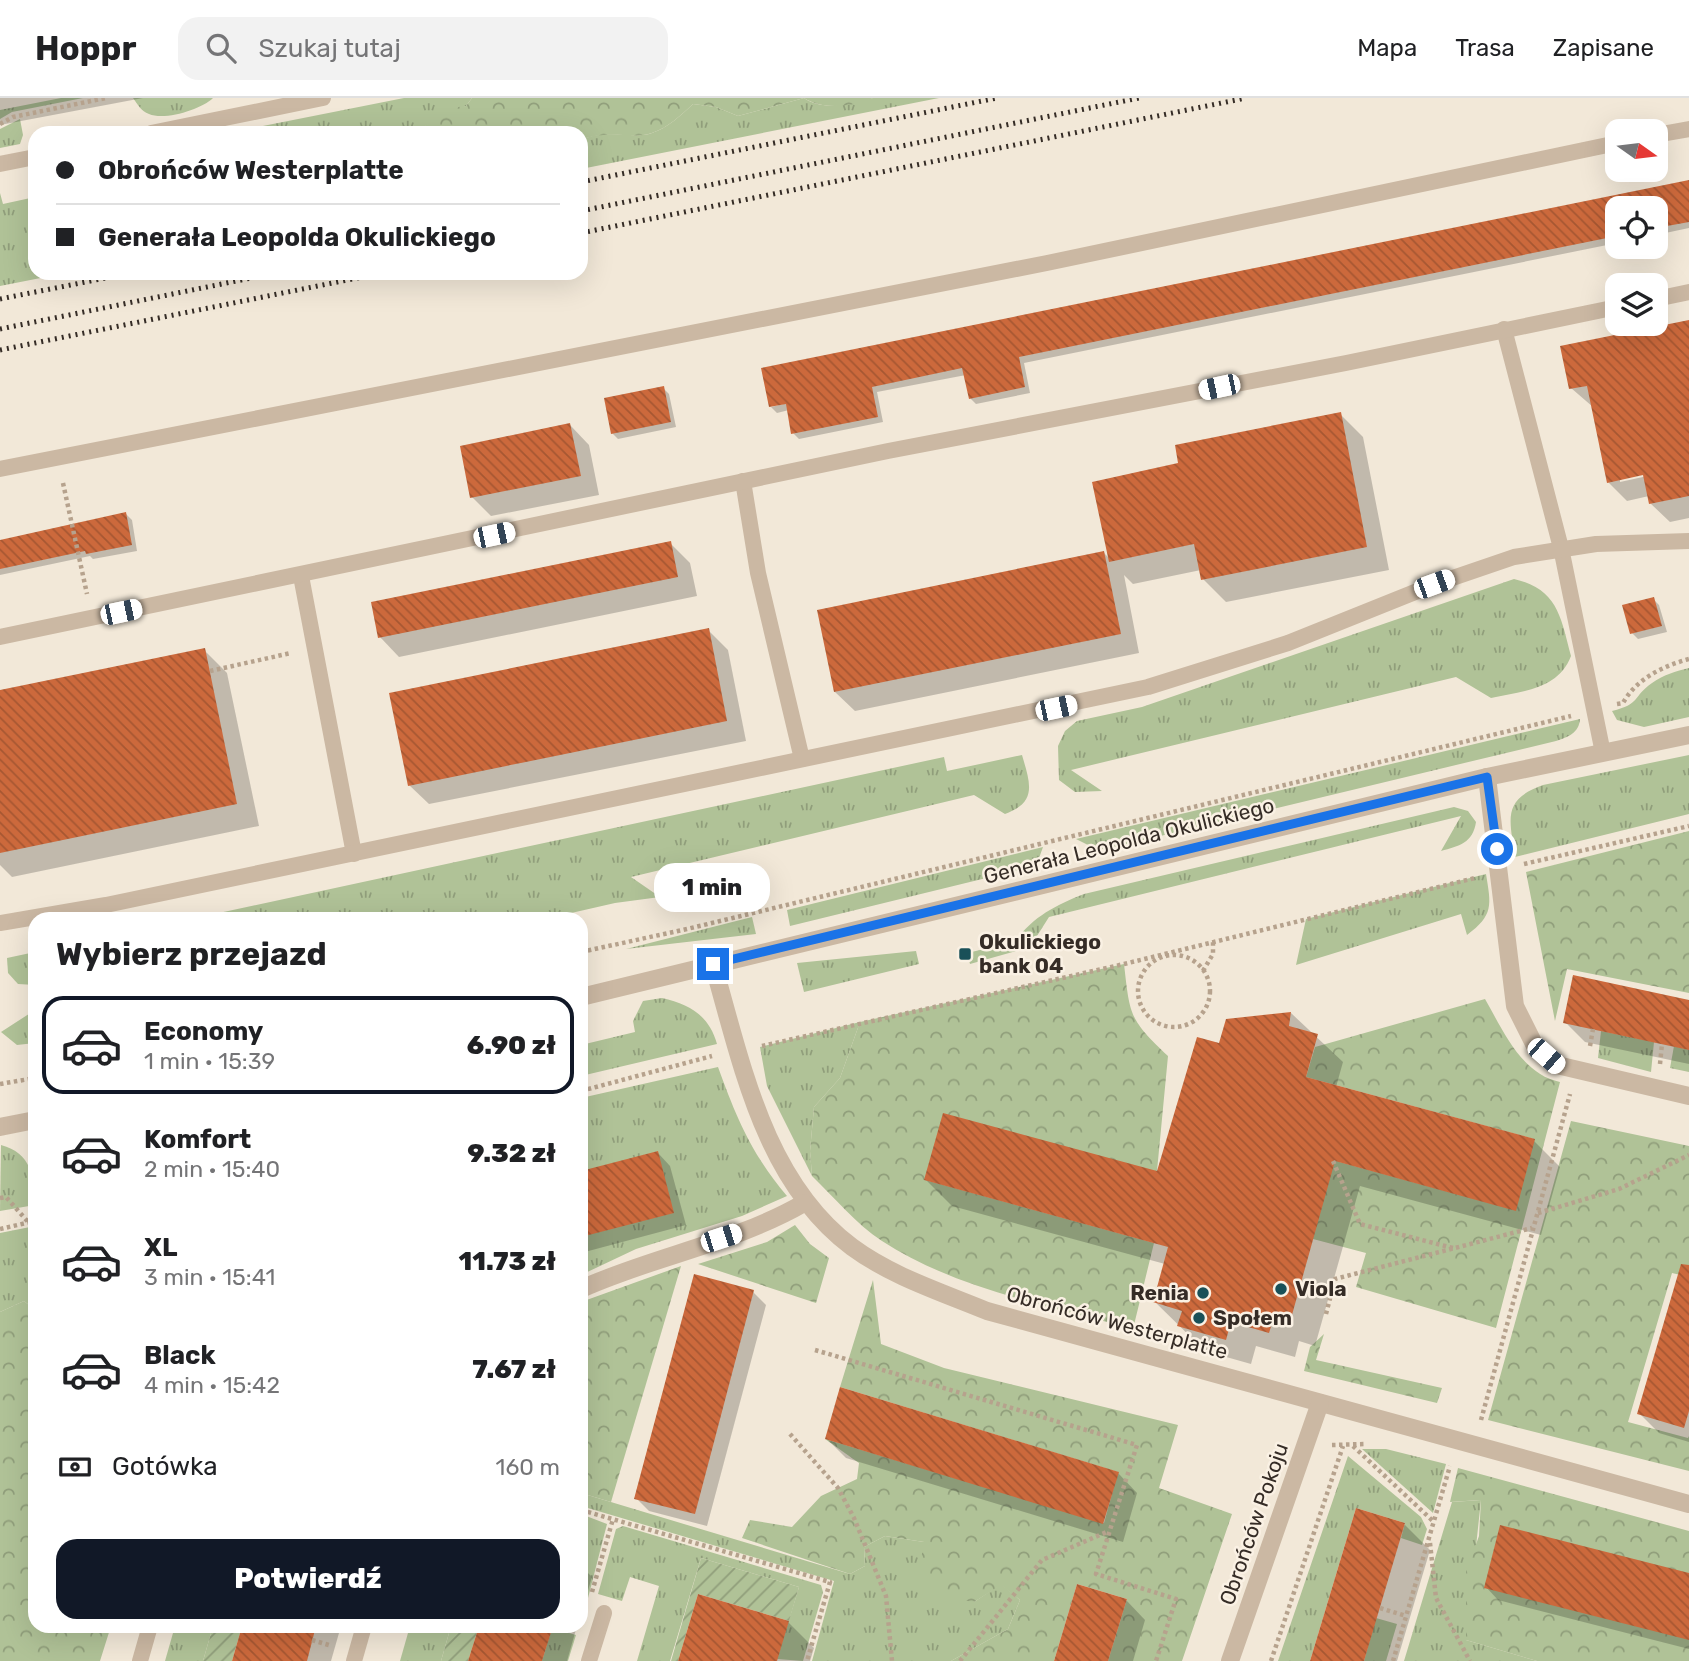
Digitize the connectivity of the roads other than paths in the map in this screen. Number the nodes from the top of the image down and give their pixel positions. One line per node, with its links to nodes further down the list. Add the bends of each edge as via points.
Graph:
1 (234, 98): 3 (lane)
2 (323, 98): 3 (lane)
3 (237, 115): 4 (lane)
4 (184, 126)
5 (1689, 129): 6 (lane)
6 (1668, 133)
7 (1605, 146): 14 (lane, via 1047,263)
8 (28, 158): 9 (lane)
9 (0, 164)
10 (1689, 292): 11 (lane)
11 (1668, 296)
12 (1605, 309): 13 (lane)
13 (1504, 329): 15 (lane); 17 (lane)
14 (0, 469)
15 (743, 481): 18 (lane); 22 (lane, via 758,573)
16 (1689, 541): 17 (lane)
17 (1561, 548): 21 (lane); 22 (lane, via 1478,568 1288,643 1179,679)
18 (301, 576): 19 (lane); 24 (lane)
19 (0, 637)
20 (1689, 735): 21 (street, Generała Leopolda Okulickiego)
21 (1603, 753): 23 (street, Generała Leopolda Okulickiego)
22 (802, 759): 24 (lane)
23 (1487, 777): 28 (street, Generała Leopolda Okulickiego); 30 (street, via 1515,1006 1535,1046 1557,1065)
24 (354, 854): 25 (lane)
25 (65, 912)
26 (28, 918): 27 (lane)
27 (0, 923)
28 (713, 964): 29 (street, Generała Leopolda Okulickiego); 33 (street, Obrońców Westerplatte, via 754,1107)
29 (588, 995)
30 (1689, 1096)
31 (28, 1121): 32 (street)
32 (0, 1127)
33 (804, 1203): 34 (street, via 769,1223 624,1269); 35 (street, Obrońców Westerplatte, via 852,1247 897,1274 987,1311)
34 (588, 1286)
35 (1320, 1403): 36 (street, Obrońców Westerplatte); 43 (street, Obrońców Pokoju)
36 (1689, 1504)
37 (604, 1613): 42 (lane)
38 (148, 1633): 40 (lane)
39 (362, 1633): 41 (lane)
40 (140, 1661)
41 (354, 1661)
42 (589, 1661)
43 (1230, 1661)

